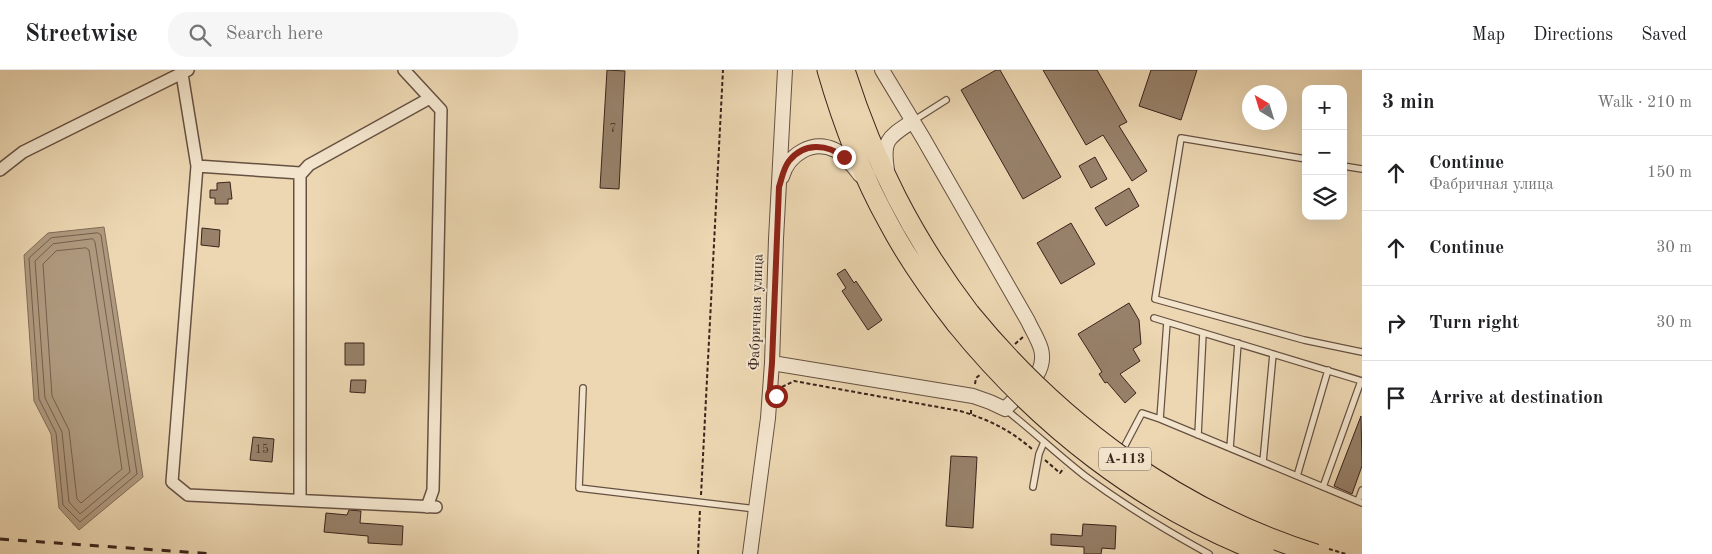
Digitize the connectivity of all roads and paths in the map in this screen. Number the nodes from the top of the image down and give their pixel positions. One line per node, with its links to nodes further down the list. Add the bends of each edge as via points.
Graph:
1 (404, 70): 8 (street)
2 (722, 70): 48 (path)
3 (785, 70): 17 (street, Фабричная улица)
4 (827, 70): 18 (highway, А-113)
5 (845, 70): 19 (highway, А-113)
6 (882, 70): 10 (street)
7 (185, 72): 12 (street); 15 (street, via 23,152)
8 (430, 98): 16 (street, via 309,166); 47 (street, via 441,110 432,507)
9 (946, 100): 10 (lane)
10 (913, 121): 19 (street, via 892,136 885,147); 32 (street, via 1028,321 1041,350 1039,372)
11 (1302, 158): 25 (lane, via 1181,138 1155,299 1304,340)
12 (197, 166): 16 (street); 47 (street, via 172,482 188,495)
13 (1347, 167): 14 (lane)
14 (1362, 169)
15 (0, 170)
16 (300, 175): 47 (street)
17 (779, 187): 18 (street, via 789,161 806,148 816,147 835,150); 27 (street, Фабричная улица)
18 (871, 187): 20 (highway, А-113, via 888,223 937,298)
19 (891, 189): 20 (highway, А-113)
20 (963, 318): 51 (highway, А-113, bridge, via 995,344 1046,396 1132,464 1229,520); 55 (highway, А-113, bridge, via 982,355 1014,389 1092,457 1186,518)
21 (1154, 318): 22 (lane)
22 (1168, 322): 23 (lane); 33 (lane)
23 (1203, 333): 24 (lane); 34 (lane)
24 (1238, 344): 26 (lane); 36 (lane)
25 (1362, 352)
26 (1273, 354): 28 (lane); 40 (lane)
27 (772, 363): 31 (street, Фабричная улица); 32 (street, via 973,396)
28 (1328, 370): 29 (lane); 42 (lane)
29 (1362, 381): 45 (lane)
30 (583, 388): 48 (lane, via 578,488)
31 (769, 400): 37 (path, via 775,401 783,385 794,380 960,411 997,424); 50 (street, Фабричная улица)
32 (1005, 409): 35 (lane)
33 (1160, 419): 34 (lane); 38 (lane, via 1142,413)
34 (1198, 435): 36 (lane)
35 (1044, 442): 37 (lane); 39 (lane)
36 (1230, 448): 40 (lane)
37 (1039, 454): 39 (path, via 1060,472); 44 (lane)
38 (1118, 460)
39 (1068, 462): 43 (lane)
40 (1263, 462): 42 (lane)
41 (1113, 468): 43 (lane)
42 (1296, 476): 45 (lane)
43 (1104, 481): 54 (lane, via 1168,531)
44 (1034, 487)
45 (1323, 487): 49 (lane)
46 (1362, 490): 49 (lane)
47 (300, 500)
48 (700, 502): 50 (lane); 52 (path)
49 (1360, 502)
50 (756, 508): 53 (street, Фабричная улица)
51 (1322, 551): 56 (path, bridge)
52 (698, 554)
53 (750, 554)
54 (1210, 554)
55 (1264, 554)
56 (1346, 554)

